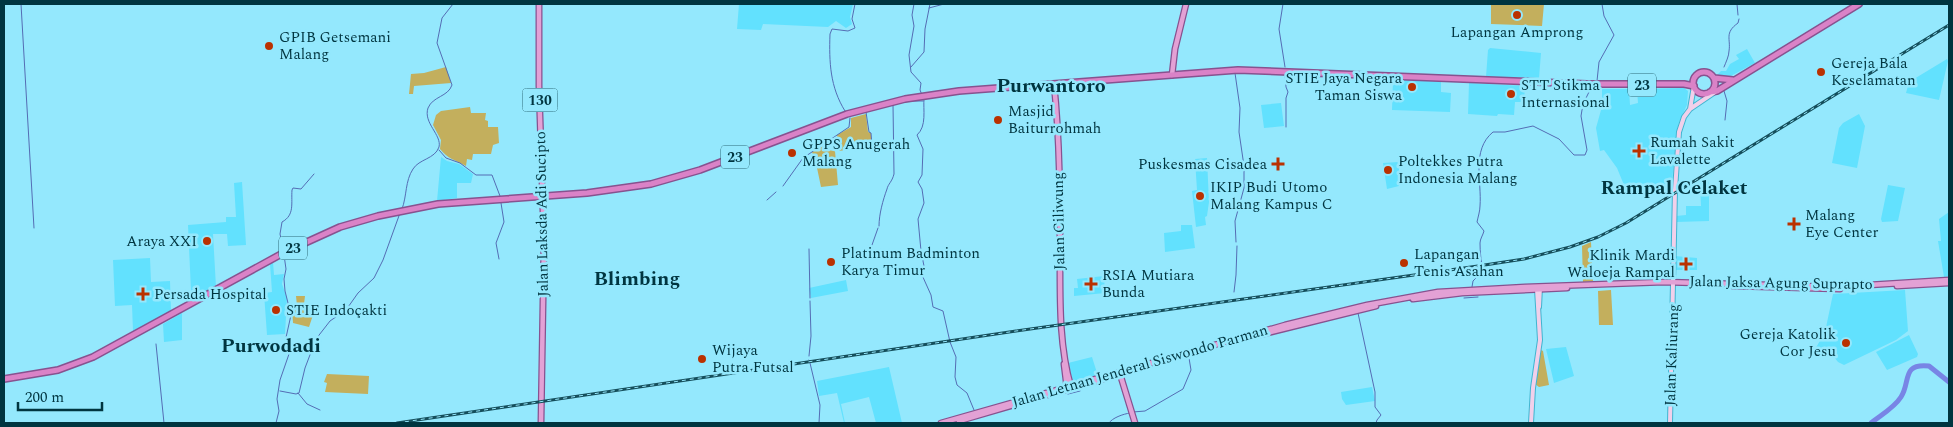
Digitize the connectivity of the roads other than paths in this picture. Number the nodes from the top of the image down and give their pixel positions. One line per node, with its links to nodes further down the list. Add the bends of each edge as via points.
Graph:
1 (539, 4): 13 (main road, Jalan Laksda Adi Sucipto / 130)
2 (1186, 4): 4 (main road)
3 (1859, 4): 7 (highway)
4 (1172, 74): 8 (highway, 23); 9 (highway, 23, via 1254,70 1594,84)
5 (1695, 78): 6 (highway, 23, via 1705,72); 9 (highway, 23); 10 (highway)
6 (1714, 78): 7 (highway, 23); 11 (highway, via 1715,85)
7 (1733, 80): 11 (highway)
8 (1054, 84): 13 (highway, 23, via 890,102 847,114 746,154 673,178 612,190); 23 (main road, Jalan Ciliwung, via 1061,300 1064,360)
9 (1684, 84): 10 (highway, 23)
10 (1694, 86): 11 (highway, 23, via 1701,93); 12 (main road)
11 (1708, 94): 12 (main road)
12 (1690, 109): 15 (main road, Jalan Kaliurang, via 1679,132)
13 (544, 195): 22 (highway, 23, via 452,202 404,210 340,227 300,244 93,357 58,370); 25 (main road, Jalan Laksda Adi Sucipto / 130)
14 (1949, 281): 16 (main road, Jalan Jaksa Agung Suprapto)
15 (1673, 284): 17 (main road, Jalan Jaksa Agung Suprapto); 17 (main road, Jalan Jaksa Agung Suprapto); 18 (main road); 18 (main road); 29 (main road, Jalan Kaliurang)
16 (1910, 284): 17 (main road, Jalan Jaksa Agung Suprapto); 17 (main road, Jalan Jaksa Agung Suprapto, via 1832,290)
17 (1761, 286)
18 (1578, 287): 19 (main road, Jalan Letnan Jenderal Siswondo Parman)
19 (1538, 288): 20 (main road, Jalan Letnan Jenderal Siswondo Parman, via 1438,294 1342,312); 28 (main road, via 1539,346)
20 (1298, 324): 21 (main road, Jalan Letnan Jenderal Siswondo Parman); 23 (main road, Jalan Letnan Jenderal Siswondo Parman)
21 (1120, 374): 23 (main road, Jalan Letnan Jenderal Siswondo Parman); 27 (main road)
22 (4, 379)
23 (1069, 387): 24 (main road, Jalan Letnan Jenderal Siswondo Parman)
24 (953, 422): 26 (main road, Jalan Letnan Jenderal Siswondo Parman)
25 (541, 423)
26 (941, 423)
27 (1135, 423)
28 (1531, 423)
29 (1670, 423)

